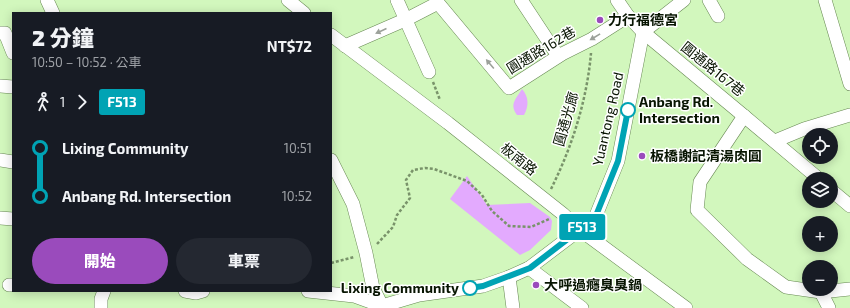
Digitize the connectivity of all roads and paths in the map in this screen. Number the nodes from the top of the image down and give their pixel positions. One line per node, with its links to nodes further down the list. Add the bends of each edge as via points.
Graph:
1 (47, 0): 9 (street)
2 (288, 0): 10 (street)
3 (397, 0): 13 (street)
4 (521, 0): 20 (street)
5 (617, 0): 11 (street, 圓通路167巷)
6 (684, 0): 14 (street)
7 (709, 0): 12 (street)
8 (825, 0): 22 (street)
9 (53, 12)
10 (303, 12)
11 (628, 16): 14 (street, 圓通路167巷); 17 (street, 圓通路162巷, one-way to 17)
12 (718, 16)
13 (407, 19): 18 (street, 圓通路162巷, one-way to 18); 20 (street, 圓通路162巷, one-way to 13, via 509,88 438,3); 21 (street)
14 (643, 32): 27 (street, 圓通路167巷); 39 (street, Yuantong Road, via 618,161 595,218)
15 (0, 33): 19 (street, via 5,33)
16 (332, 36): 18 (street, 板南路)
17 (592, 39): 20 (street, 圓通路162巷); 34 (path, 圓通光廊, via 589,75 579,114 563,165)
18 (345, 46): 34 (street, 板南路)
19 (12, 50)
20 (558, 56)
21 (429, 72): 25 (path)
22 (850, 84)
23 (0, 86): 24 (street)
24 (12, 87)
25 (440, 101)
26 (850, 115): 28 (street)
27 (744, 116): 28 (street, 圓通路167巷); 44 (street, 圓通路167巷, via 700,182 697,210 747,260 786,287)
28 (775, 141): 32 (street, 圓通路167巷)
29 (0, 160): 30 (street)
30 (12, 162)
31 (332, 162): 40 (street, via 352,204)
32 (811, 172)
33 (838, 196): 35 (street)
34 (546, 201): 36 (street, 板南路)
35 (850, 206)
36 (563, 214): 39 (street, 板南路); 40 (path, via 531,227 509,226 492,211 482,195 467,181 434,169 413,170 406,180 410,198 397,215 392,227)
37 (0, 218): 38 (street)
38 (12, 219)
39 (579, 230): 42 (street, Yuantong Road); 54 (street, 板南路)
40 (366, 253): 41 (path); 50 (street, via 372,288)
41 (332, 263)
42 (530, 268): 43 (street, Yuantong Road); 53 (street)
43 (509, 277): 50 (street, Yuantong Road, via 483,286 419,295); 52 (street)
44 (802, 289)
45 (850, 289): 46 (street)
46 (838, 290)
47 (104, 292): 51 (street)
48 (317, 292): 50 (street, via 354,296)
49 (823, 296): 55 (street)
50 (382, 307)
51 (101, 308)
52 (513, 308)
53 (582, 308)
54 (686, 308)
55 (829, 308)

